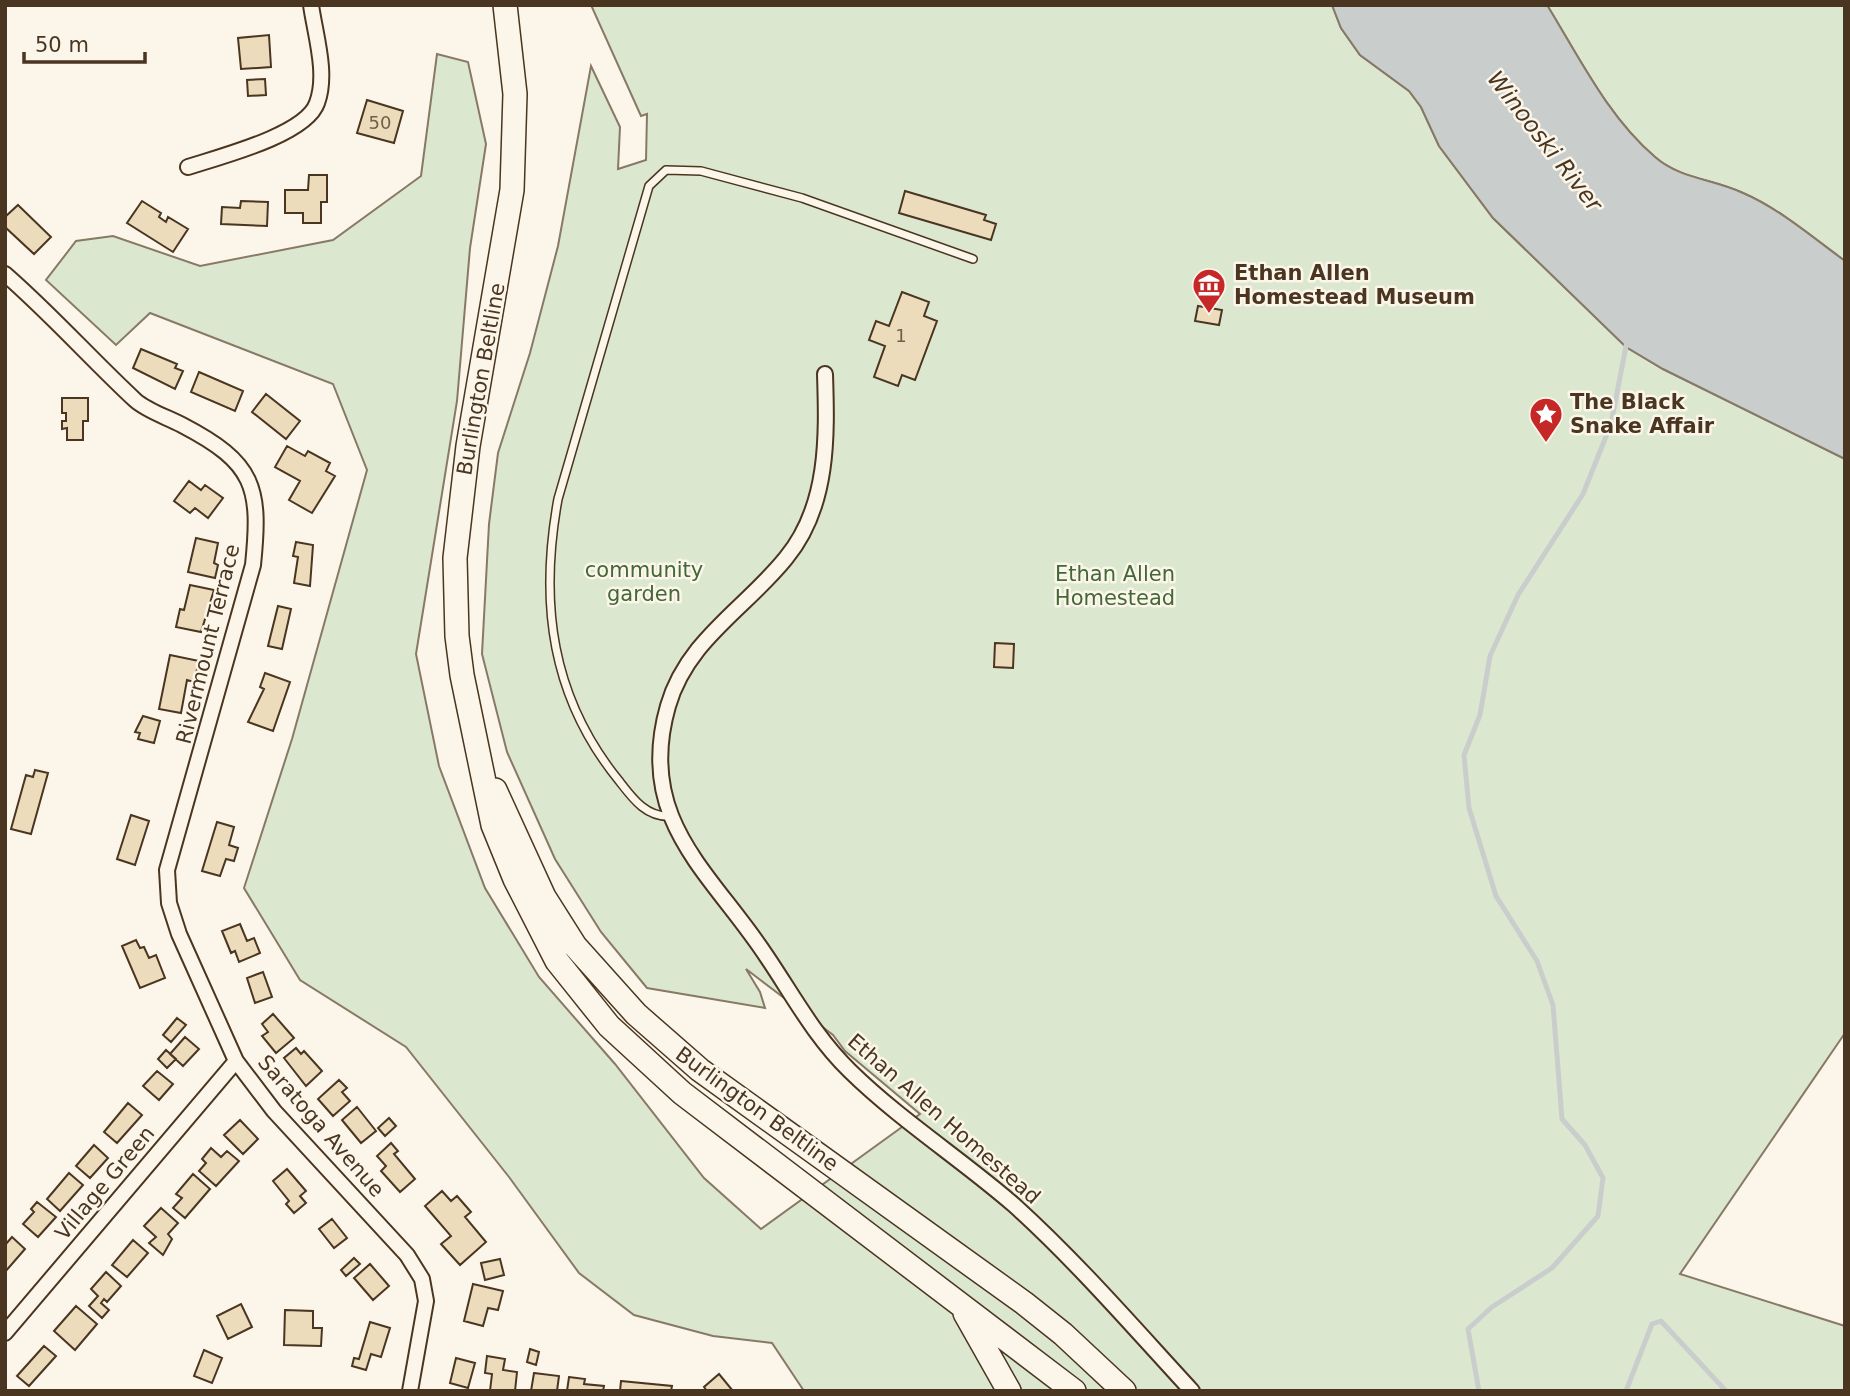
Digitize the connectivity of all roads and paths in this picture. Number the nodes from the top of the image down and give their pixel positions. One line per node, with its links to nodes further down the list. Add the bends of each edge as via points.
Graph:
1 (311, 5): 3 (street, via 321,80 317,104 300,123 275,136)
2 (505, 5): 7 (main road, Burlington Beltline, via 515,94 512,190 468,446 455,558 457,636)
3 (188, 167)
4 (973, 259): 8 (lane, via 780,192 685,169 666,170 649,186 558,499 548,600 559,669 602,761 637,804 661,817)
5 (5, 274): 9 (street, Rivermount Terrace, via 138,402 209,439 236,460 253,489 258,515 253,565)
6 (825, 374): 8 (street, Ethan Allen Homestead, via 827,439 820,486 808,521 789,556 706,636 674,685 664,719 662,750 663,786)
7 (477, 752): 11 (main road, Burlington Beltline, via 493,825 515,879 557,961 609,1026 682,1093); 16 (main road, Burlington Beltline, via 544,897 575,946 636,1014 700,1070 1024,1303)
8 (671, 816): 17 (street, Ethan Allen Homestead, via 698,867 731,903 804,1017 850,1072 1014,1206)
9 (173, 844): 10 (street, Saratoga Avenue, via 167,870 169,902)
10 (236, 1061): 12 (street, Village Green); 13 (street, Saratoga Avenue, via 274,1111 407,1255 422,1279 425,1301)
11 (955, 1298): 14 (main road); 15 (main road, Burlington Beltline)
12 (5, 1333)
13 (410, 1391)
14 (1009, 1391)
15 (1074, 1391)
16 (1124, 1391)
17 (1192, 1391)

